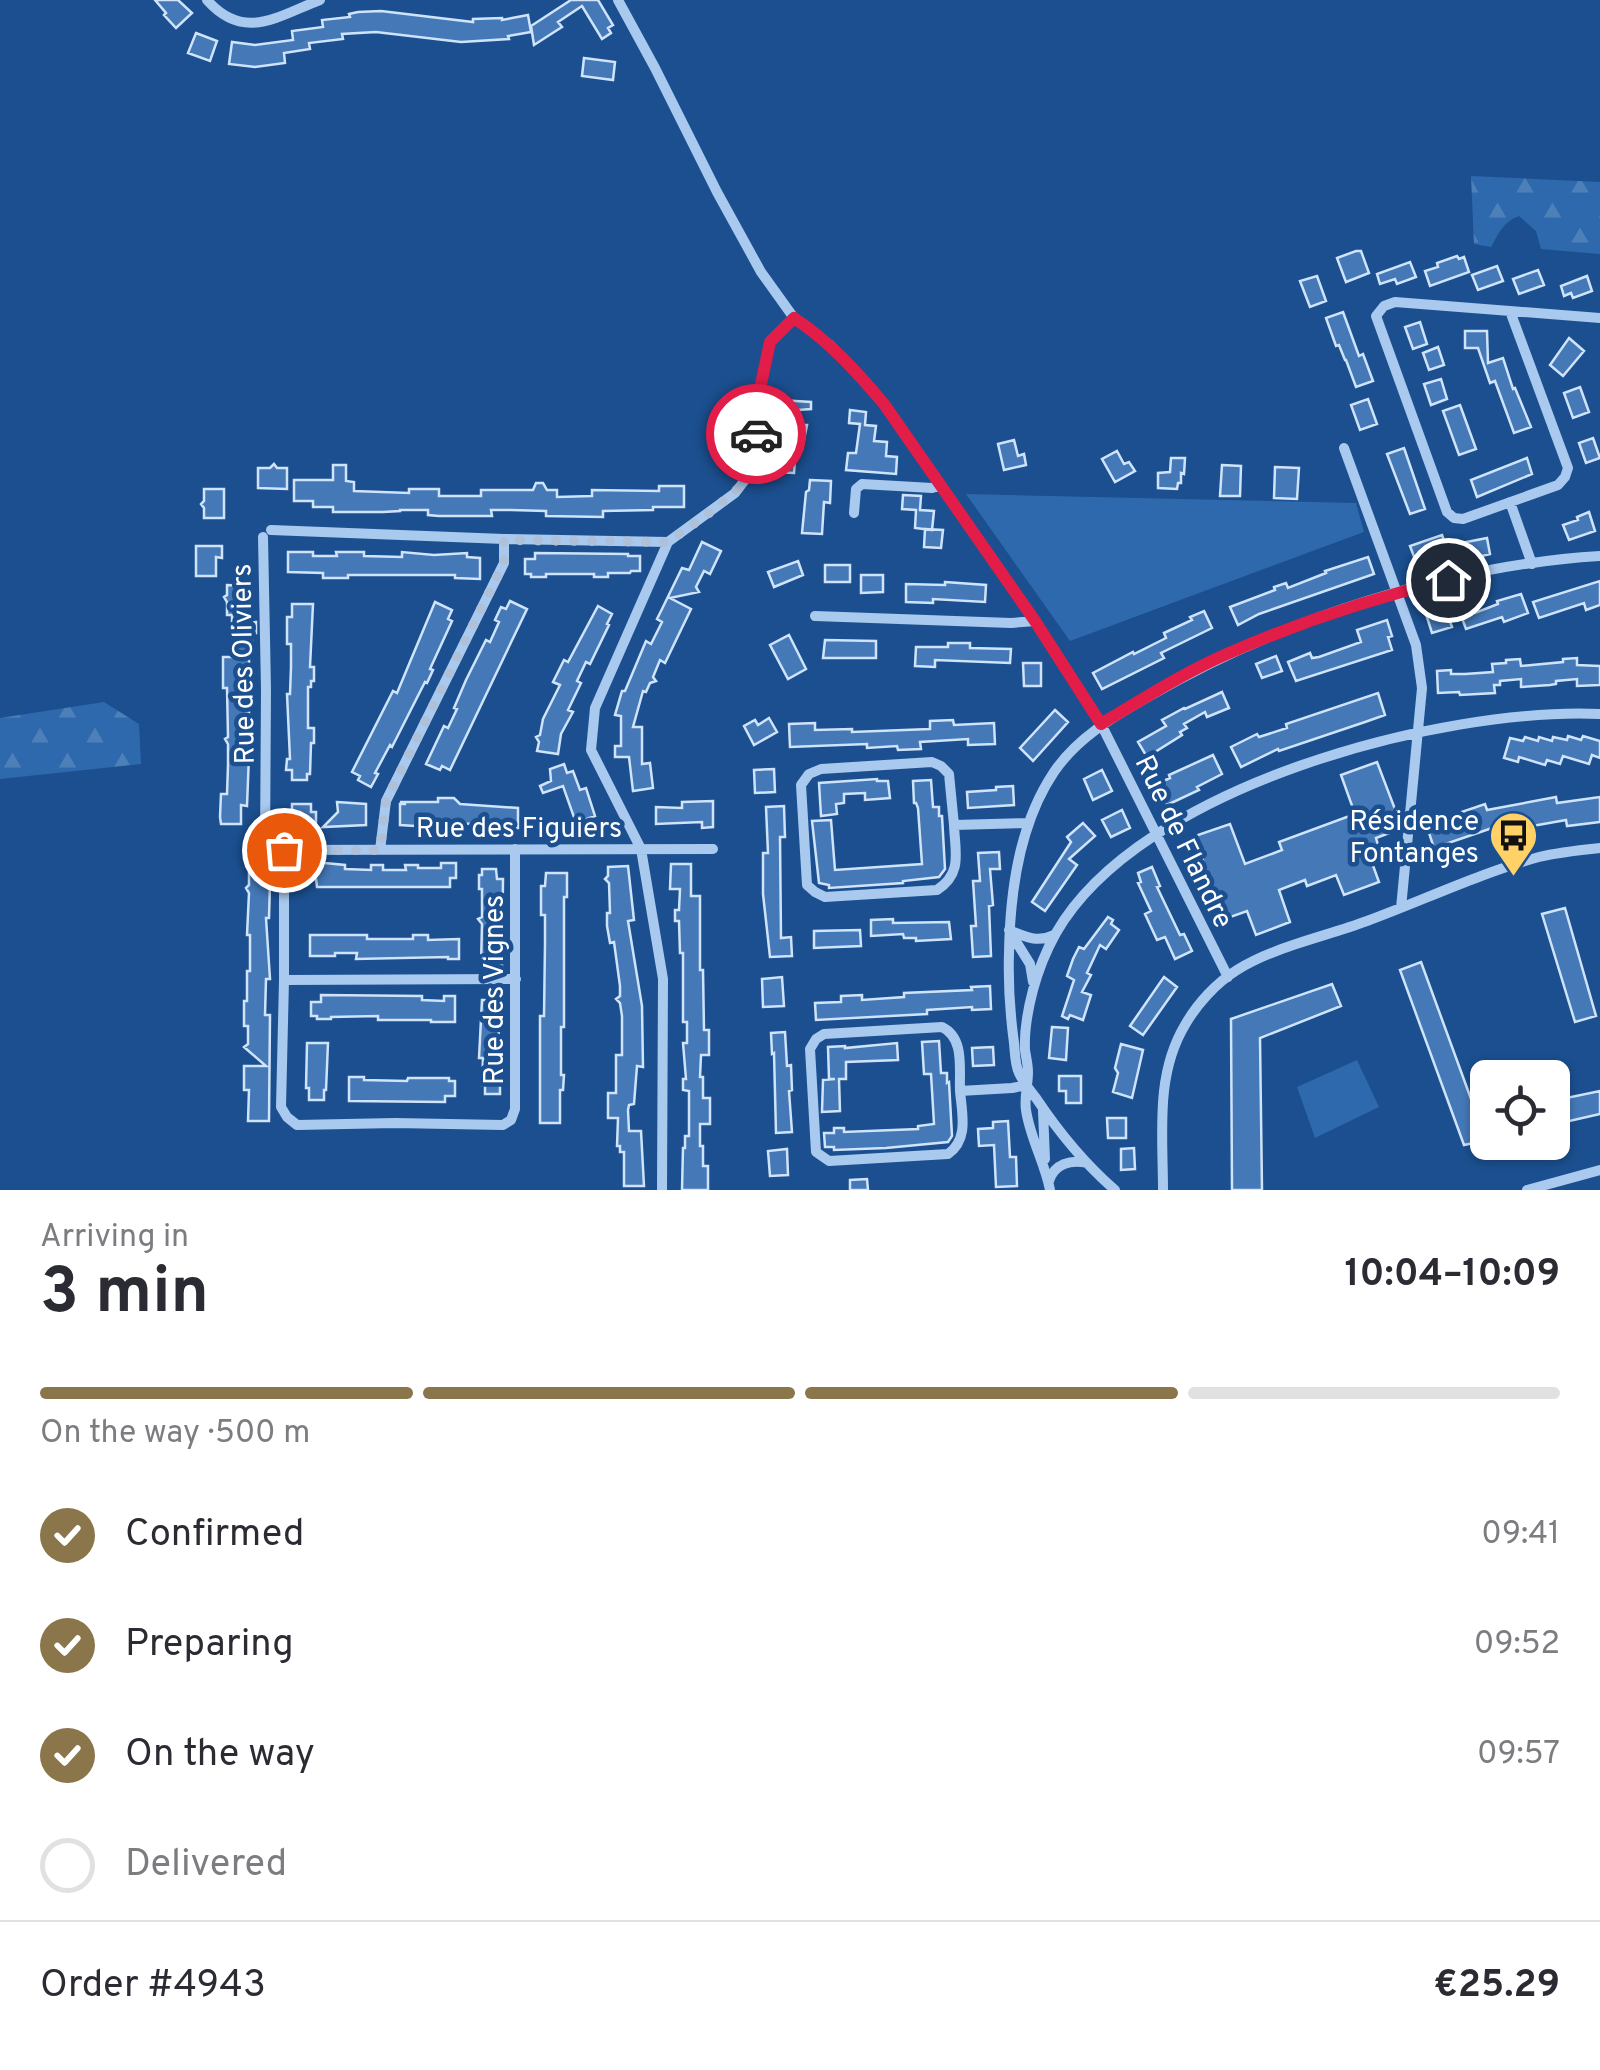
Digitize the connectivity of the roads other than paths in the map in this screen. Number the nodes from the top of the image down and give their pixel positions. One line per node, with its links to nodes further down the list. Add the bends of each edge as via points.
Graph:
1 (207, 0): 2 (street, via 230,20 255,25)
2 (320, 0)
3 (618, 0): 5 (street, Rue de Flandre, via 716,192)
4 (1510, 311): 6 (street); 9 (street, via 1568,468 1558,485); 9 (street, via 1395,302 1376,316 1447,512 1463,520)
5 (794, 318): 8 (street, Rue de Flandre, via 859,375); 12 (street, via 770,342 751,472)
6 (1600, 318)
7 (1344, 448): 15 (street)
8 (941, 485): 10 (street, via 862,484); 17 (street, Rue de Flandre)
9 (1510, 502): 14 (street)
10 (854, 513)
11 (504, 540): 12 (street, Rue des Oliviers); 27 (street, Rue des Oliviers, via 267,534); 29 (street, via 504,563 386,801)
12 (668, 542): 25 (street, via 595,708 590,750)
13 (1600, 556): 14 (street)
14 (1532, 564): 15 (street)
15 (1396, 593): 19 (street, via 1227,654); 20 (street, via 1420,670)
16 (815, 616): 17 (street)
17 (1035, 621): 19 (street, Rue de Flandre)
18 (1600, 714): 20 (street, via 1517,716)
19 (1101, 724): 21 (street, via 1056,769); 23 (street, Rue de Flandre)
20 (1417, 733): 23 (street, via 1281,773); 31 (street)
21 (1028, 822): 22 (street); 32 (street)
22 (954, 824): 22 (street, via 956,872 938,890 825,896 807,885 801,786 821,769 932,762 949,774)
23 (1157, 833): 33 (street, via 1092,886); 37 (street, Rue de Flandre)
24 (1600, 848): 31 (street, via 1513,865)
25 (641, 849): 26 (street, Rue des Figuiers); 30 (street, Rue des Figuiers); 48 (street, via 663,979)
26 (713, 849)
27 (265, 850): 28 (street, Rue des Figuiers)
28 (284, 850): 29 (street, Rue des Figuiers); 39 (street)
29 (380, 850): 30 (street, Rue des Figuiers)
30 (515, 850): 38 (street, Rue des Vignes)
31 (1401, 908): 37 (street, via 1262,957)
32 (1009, 930): 34 (street); 35 (street); 36 (street)
33 (1055, 934): 34 (street); 40 (street)
34 (1043, 940): 35 (street)
35 (1023, 955): 36 (street); 40 (street)
36 (1008, 962): 41 (street, via 1018,1072)
37 (1228, 977): 50 (street, via 1194,1011 1168,1063)
38 (516, 979): 39 (street); 39 (street, Rue des Vignes, via 515,1109 502,1125 298,1125 287,1118 281,1107)
39 (284, 980)
40 (1034, 990): 41 (street)
41 (1027, 1085): 42 (street); 43 (street); 45 (street, via 1025,1108)
42 (960, 1091): 42 (street, via 958,1040 942,1027 824,1034 810,1048 816,1152 829,1162 948,1154 963,1136)
43 (1042, 1108): 44 (street); 45 (street)
44 (1089, 1163): 47 (street, via 1065,1163 1051,1174); 49 (street)
45 (1044, 1165): 47 (street)
46 (1600, 1170): 51 (street)
47 (1049, 1186)
48 (662, 1190)
49 (1114, 1190)
50 (1163, 1190)
51 (1527, 1190)

